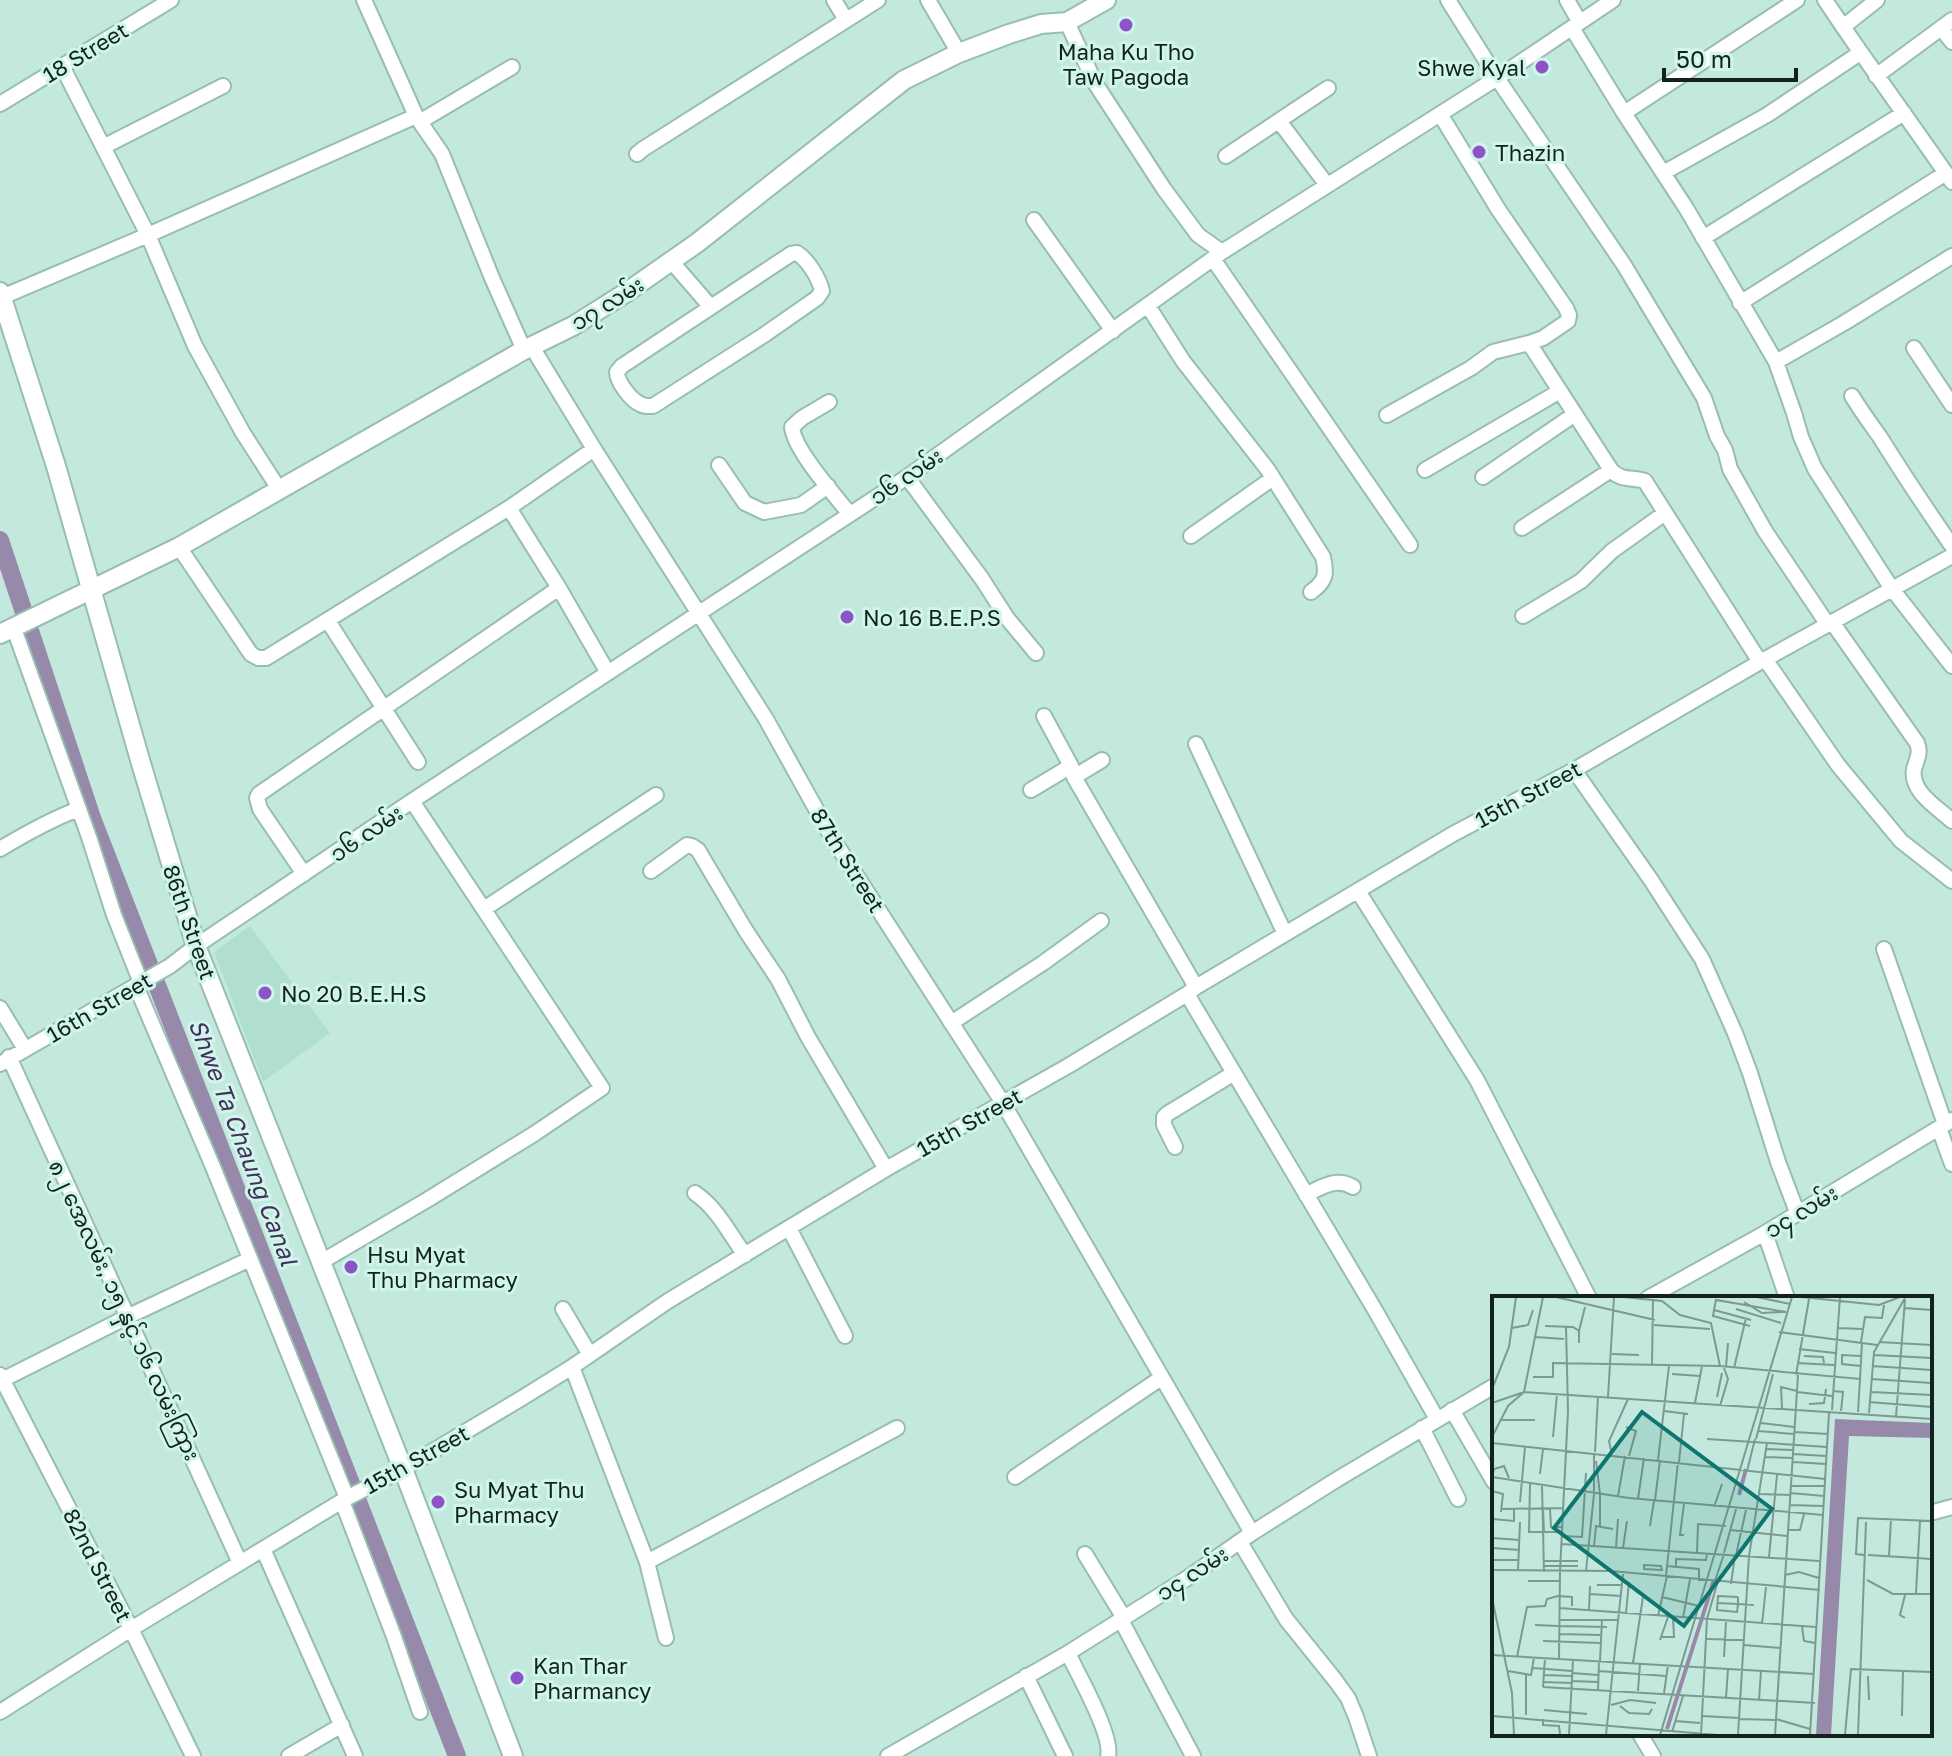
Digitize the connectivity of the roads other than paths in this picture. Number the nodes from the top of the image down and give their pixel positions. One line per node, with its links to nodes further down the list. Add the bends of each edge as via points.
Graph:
1 (364, 0): 31 (street, 87th Street)
2 (834, 0): 13 (street)
3 (878, 0): 13 (street)
4 (928, 0): 19 (street)
5 (1106, 0): 14 (street, ၁၇ လမ်း)
6 (1448, 0): 24 (street)
7 (1567, 0): 16 (street)
8 (1613, 0): 16 (street, ၁၆ လမ်း)
9 (1797, 0): 28 (street)
10 (1825, 0): 17 (street)
11 (1877, 0): 17 (street)
12 (163, 2): 21 (street, 18 Street)
13 (846, 20): 34 (street)
14 (1067, 22): 19 (street, ၁၇ လမ်း, via 1041,24); 42 (street, via 1095,83 1164,189)
15 (1946, 24): 18 (street); 23 (street)
16 (1576, 25): 24 (street, ၁၆ လမ်း); 28 (street)
17 (1843, 27): 20 (street)
18 (1952, 42)
19 (959, 53): 44 (street, ၁၇ လမ်း, via 904,80)
20 (1860, 53): 23 (street); 36 (street, via 1767,115)
21 (62, 66): 27 (street, 18 Street); 33 (street)
22 (512, 67): 31 (street)
23 (1876, 76): 29 (street)
24 (1497, 78): 30 (street, ၁၆ လမ်း); 85 (street, via 1632,279 1704,398 1730,469 1765,531)
25 (223, 86): 33 (street)
26 (1328, 88): 32 (street)
27 (0, 104)
28 (1624, 113): 36 (street)
29 (1904, 113): 37 (street); 41 (street)
30 (1440, 114): 38 (street, ၁၆ လမ်း); 50 (street, via 1569,315 1561,326)
31 (418, 119): 40 (street); 51 (street, 87th Street, via 442,154 492,278)
32 (1279, 121): 35 (street); 38 (street)
33 (103, 147): 40 (street)
34 (637, 154)
35 (1226, 156)
36 (1663, 173): 41 (street)
37 (1949, 177): 46 (street)
38 (1327, 185): 42 (street, ၁၆ လမ်း)
39 (1034, 220): 49 (street)
40 (148, 235): 45 (street); 68 (street, via 195,346)
41 (1703, 238): 46 (street)
42 (1217, 256): 48 (street, ၁၆ လမ်း); 74 (street)
43 (1952, 256): 53 (street)
44 (671, 261): 47 (street); 51 (street, ၁၇ လမ်း, via 573,326)
45 (1, 295): 79 (street, 86th Street)
46 (1740, 303): 53 (street)
47 (710, 306): 47 (street, via 617,372 636,403 653,406 822,291 797,253)
48 (1148, 306): 49 (street, ၁၆ လမ်း); 66 (street, via 1183,361)
49 (1113, 331): 64 (street, ၁၆ လမ်း)
50 (1529, 343): 54 (street); 59 (street, via 1493,352)
51 (528, 348): 60 (street, 87th Street); 68 (street, ၁၇ လမ်း)
52 (1914, 348): 57 (street)
53 (1776, 362): 80 (street, via 1815,469)
54 (1560, 391): 58 (street); 62 (street)
55 (1852, 396): 75 (street)
56 (829, 402): 67 (street, via 792,427 799,447)
57 (1952, 405)
58 (1575, 414): 63 (street); 65 (street)
59 (1387, 415)
60 (594, 449): 69 (street); 82 (street, 87th Street)
61 (719, 465): 67 (street, via 745,503 764,512 801,505)
62 (1425, 470)
63 (1611, 470): 71 (street, via 1624,479 1645,481); 72 (street)
64 (907, 477): 70 (street, ၁၆ လမ်း); 87 (street)
65 (1483, 477)
66 (1273, 478): 73 (street); 81 (street, via 1323,557 1326,570)
67 (828, 486): 70 (street)
68 (279, 489): 76 (street, ၁၇ လမ်း)
69 (509, 508): 78 (street); 84 (street)
70 (849, 513): 82 (street, ၁၆ လမ်း)
71 (1665, 513): 83 (street, via 1581,581); 88 (street)
72 (1522, 528)
73 (1191, 536)
74 (1410, 545)
75 (1952, 546)
76 (179, 547): 79 (street, ၁၇ လမ်း); 84 (street, via 258,658)
77 (1952, 556): 80 (street, 15th Street)
78 (559, 588): 90 (street); 91 (street)
79 (90, 589): 86 (street, ၁၇ လမ်း); 111 (street, 86th Street)
80 (1892, 589): 85 (street, 15th Street); 89 (street)
81 (1311, 592)
82 (699, 614): 90 (street, ၁၆ လမ်း); 116 (street, 87th Street, via 831,836)
83 (1523, 616)
84 (328, 621): 91 (street)
85 (1830, 624): 88 (street, 15th Street); 102 (street, via 1917,743 1913,778 1918,791)
86 (9, 629): 101 (street)
87 (1036, 653)
88 (1762, 660): 96 (street, 15th Street); 106 (street, via 1901,841)
89 (1952, 666)
90 (608, 673): 100 (street, ၁၆ လမ်း)
91 (384, 707): 95 (street); 105 (street, via 257,798)
92 (1044, 716): 97 (street)
93 (1196, 744): 110 (street)
94 (1102, 760): 97 (street)
95 (418, 762)
96 (1574, 770): 107 (street, 15th Street); 128 (street, via 1702,959 1735,1033)
97 (1073, 772): 98 (street); 114 (street)
98 (1031, 790)
99 (656, 795): 108 (street)
100 (412, 801): 105 (street, ၁၆ လမ်း); 108 (street)
101 (79, 809): 103 (street); 113 (street)
102 (1952, 821)
103 (0, 849)
104 (651, 871): 124 (street, via 687,845 698,850)
105 (304, 874): 111 (street, ၁၆ လမ်း)
106 (1952, 881)
107 (1358, 891): 110 (street, 15th Street); 134 (street, via 1477,1080)
108 (484, 909): 133 (street, via 602,1088)
109 (1101, 921): 116 (street)
110 (1285, 934): 114 (street, 15th Street)
111 (196, 946): 113 (street, 16th Street); 133 (street, 86th Street)
112 (1884, 949): 121 (street)
113 (141, 983): 117 (street, 16th Street); 132 (street)
114 (1191, 991): 119 (street); 120 (street, 15th Street)
115 (0, 1008): 117 (street)
116 (951, 1023): 120 (street, 87th Street)
117 (25, 1049): 118 (street, 16th Street)
118 (5, 1060): 138 (street, ၈၂ အေလမ်း, ၁၅ နှင့် ၁၆ လမ်းကြား)
119 (1234, 1073): 122 (street, via 1164,1117); 127 (street)
120 (1003, 1103): 124 (street, 15th Street); 143 (street, 87th Street)
121 (1946, 1124): 123 (street); 128 (street, ၁၄ လမ်း)
122 (1175, 1147)
123 (1952, 1164)
124 (886, 1169): 129 (street, 15th Street)
125 (1353, 1187): 127 (street, via 1333,1184)
126 (695, 1193): 131 (street, via 716,1212)
127 (1306, 1195): 146 (street)
128 (1797, 1212): 130 (street, ၁၄ လမ်း)
129 (789, 1228): 131 (street, 15th Street); 139 (street)
130 (1765, 1233): 135 (street, ၁၄ လမ်း); 136 (street)
131 (745, 1255): 140 (street, 15th Street)
132 (250, 1259): 138 (street); 152 (street)
133 (321, 1262): 149 (street, 86th Street)
134 (1588, 1296)
135 (1652, 1296)
136 (1786, 1296)
137 (563, 1309): 140 (street)
138 (129, 1316): 142 (street); 160 (street, ၈၂ အေလမ်း, ၁၅ နှင့် ၁၆ လမ်းကြား)
139 (845, 1336)
140 (590, 1355): 141 (street, 15th Street)
141 (572, 1367): 149 (street, 15th Street); 159 (street)
142 (1, 1378): 162 (street, 82nd Street)
143 (1161, 1378): 150 (street); 156 (street, 87th Street)
144 (1492, 1387): 145 (street, ၁၄ လမ်း)
145 (1452, 1410): 146 (street, ၁၄ လမ်း); 151 (street)
146 (1437, 1419): 148 (street, ၁၄ လမ်း)
147 (897, 1428): 159 (street)
148 (1422, 1428): 153 (street); 156 (street, ၁၄ လမ်း)
149 (403, 1469): 152 (street, 15th Street); 173 (street, 86th Street)
150 (1015, 1477)
151 (1492, 1479)
152 (347, 1498): 157 (street, 15th Street); 167 (street)
153 (1458, 1499)
154 (1952, 1507): 155 (street)
155 (1932, 1512)
156 (1246, 1538): 161 (street, ၁၄ လမ်း); 178 (street, 87th Street, via 1286,1619 1348,1698)
157 (263, 1549): 160 (street, 15th Street); 168 (street)
158 (1085, 1554): 161 (street)
159 (647, 1562): 163 (street)
160 (240, 1563): 162 (street, 15th Street)
161 (1122, 1619): 164 (street, ၁၄ လမ်း); 177 (street)
162 (131, 1629): 166 (street, 15th Street); 170 (street, 82nd Street)
163 (666, 1638)
164 (1068, 1653): 165 (street, ၁၄ လမ်း); 176 (street, via 1105,1733)
165 (1026, 1676): 174 (street, ၁၄ လမ်း); 175 (street)
166 (0, 1712)
167 (420, 1712)
168 (342, 1725): 171 (street); 172 (street)
169 (1641, 1736): 179 (street)
170 (193, 1756)
171 (289, 1756)
172 (355, 1756)
173 (513, 1756)
174 (888, 1756)
175 (1065, 1756)
176 (1108, 1756)
177 (1193, 1756)
178 (1369, 1756)
179 (1653, 1756)

